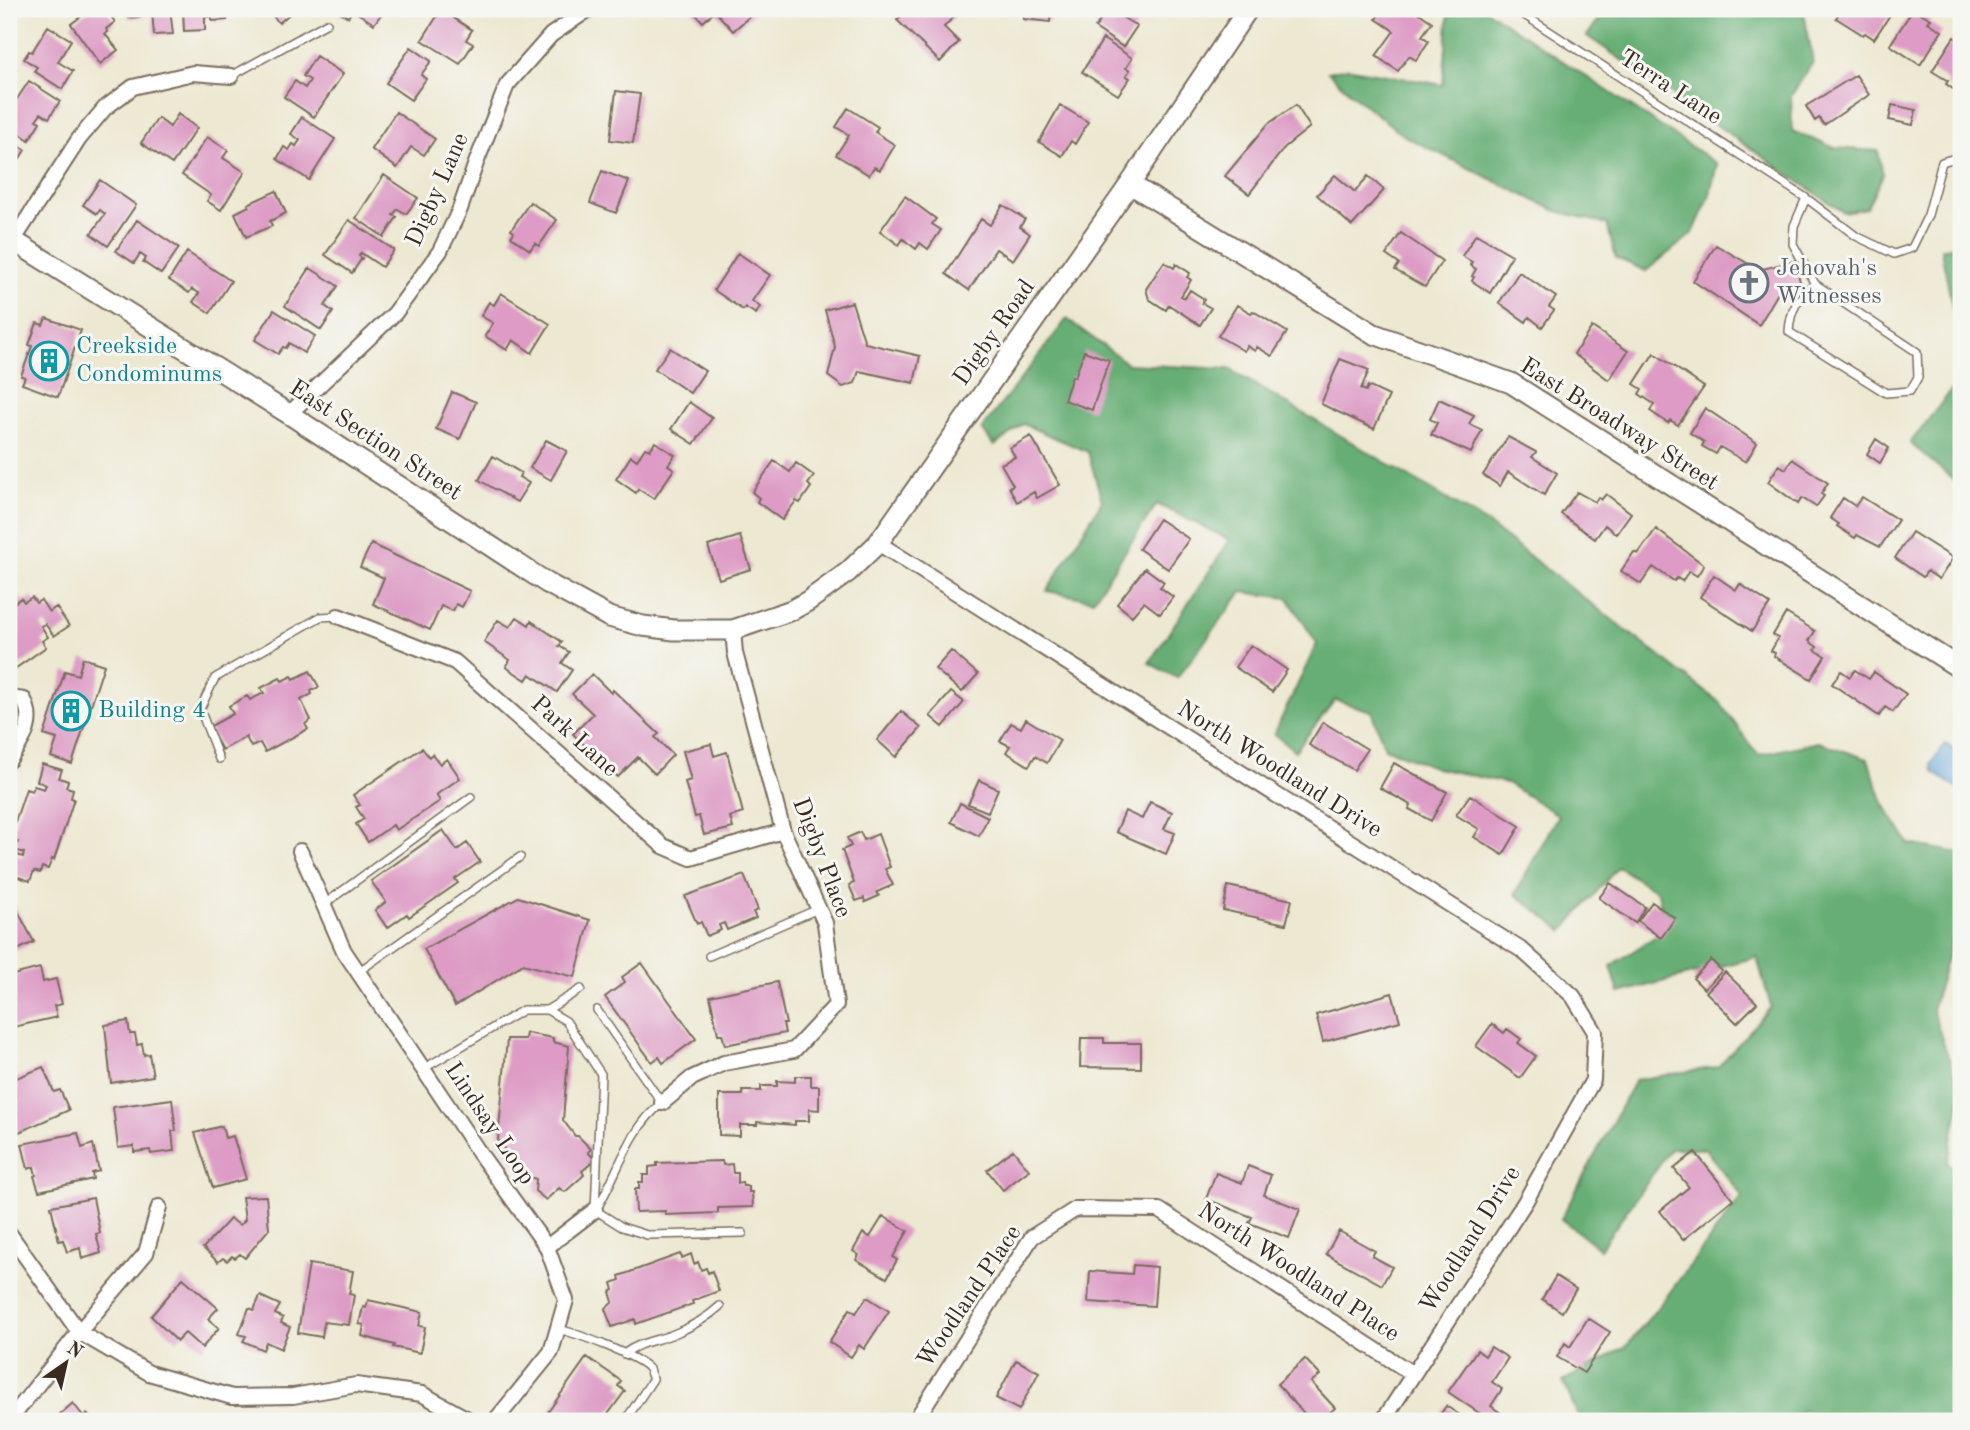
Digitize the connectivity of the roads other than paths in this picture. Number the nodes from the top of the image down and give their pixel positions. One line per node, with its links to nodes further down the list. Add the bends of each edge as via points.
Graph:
1 (589, 9): 11 (street, Digby Lane, via 551,35 508,85 440,251 403,303)
2 (1248, 9): 7 (street, Digby Road)
3 (1515, 9): 8 (lane, Terra Lane)
4 (327, 23): 5 (lane)
5 (231, 76): 9 (street, via 193,73 133,87 105,107)
6 (1961, 161): 8 (lane, Terra Lane, via 1942,162 1928,215 1912,248 1894,254 1856,236)
7 (1130, 184): 12 (street, Digby Road); 15 (street, East Broadway Street, via 1374,334 1511,383)
8 (1806, 198): 10 (lane, via 1794,226 1793,244)
9 (10, 244): 11 (street, East Section Street)
10 (1815, 284): 10 (lane, via 1794,306 1789,332 1886,393 1910,391 1918,377 1917,352)
11 (289, 414): 14 (street, East Section Street, via 547,583 609,617 674,630)
12 (878, 543): 14 (street, Digby Road, via 808,601); 31 (street, North Woodland Drive, via 1523,951 1573,996 1595,1032)
13 (338, 616): 17 (lane, via 320,617 215,678 200,709); 20 (street, Park Lane, via 455,662 663,846 691,858)
14 (733, 630): 20 (street, Digby Place, via 735,653)
15 (1961, 669)
16 (9, 698): 18 (street, via 24,700 30,711 28,729)
17 (219, 759)
18 (9, 760)
19 (471, 797): 23 (lane)
20 (783, 831): 24 (street, Digby Place)
21 (300, 851): 23 (street, Lindsay Loop)
22 (520, 857): 26 (lane)
23 (322, 905): 26 (street, Lindsay Loop)
24 (818, 909): 25 (lane); 32 (street, Digby Place, via 825,923 836,1006 794,1050 724,1063 692,1077)
25 (709, 956)
26 (358, 972): 30 (street, Lindsay Loop)
27 (580, 989): 28 (lane)
28 (547, 1010): 30 (lane, via 523,1010); 34 (lane, via 566,1021 601,1074)
29 (597, 1010): 32 (lane)
30 (423, 1069): 38 (street, Lindsay Loop)
31 (1593, 1080): 43 (street, Woodland Drive, via 1525,1202)
32 (662, 1103): 34 (lane, Digby Place, via 648,1114 629,1144)
33 (159, 1207): 41 (street, via 146,1253)
34 (596, 1210): 37 (lane, via 622,1227 647,1235); 38 (street, Digby Place)
35 (1159, 1210): 43 (street, North Woodland Place); 48 (street, Woodland Place, via 1076,1209 1032,1237)
36 (9, 1233): 41 (street)
37 (743, 1234)
38 (547, 1247): 40 (street, Lindsay Loop, via 566,1300)
39 (720, 1306): 42 (lane, via 706,1319 635,1345)
40 (557, 1329): 42 (lane); 46 (street, Lindsay Loop, via 551,1352)
41 (79, 1332): 44 (street); 45 (street, via 149,1373 232,1397 293,1396 356,1385 422,1394)
42 (624, 1354): 47 (lane, via 649,1369 653,1379)
43 (1413, 1374): 49 (street, Woodland Drive)
44 (9, 1421)
45 (471, 1421)
46 (495, 1421)
47 (625, 1421)
48 (915, 1421)
49 (1383, 1421)

